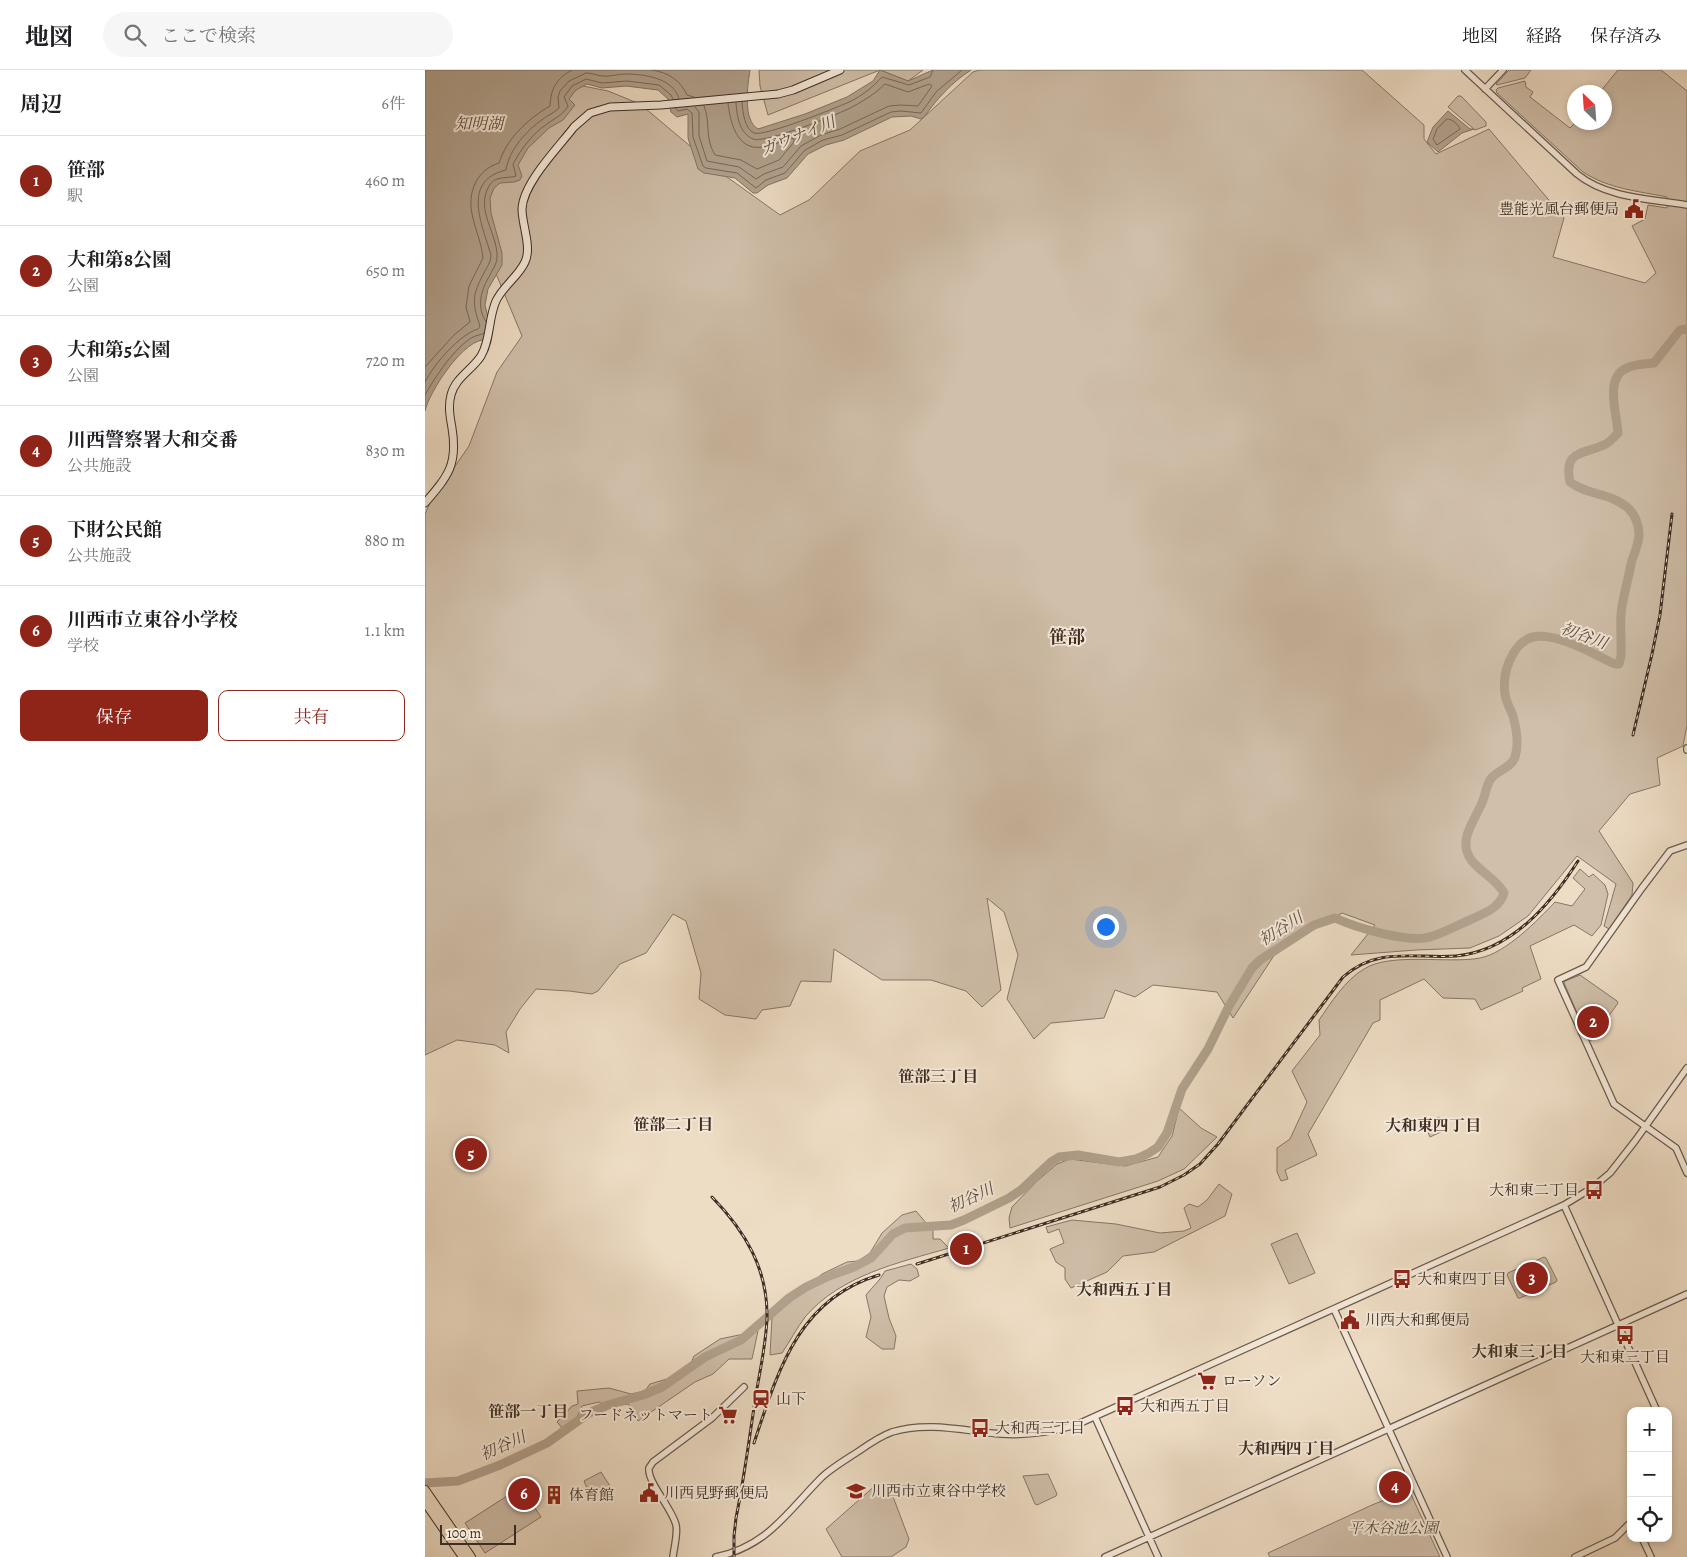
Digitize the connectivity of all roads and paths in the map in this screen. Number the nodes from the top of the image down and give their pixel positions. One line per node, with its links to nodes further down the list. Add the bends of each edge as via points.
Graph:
1 (840, 70): 6 (main road, via 793,90 761,97 609,107 590,113 574,127 524,196 526,259 495,302 487,345 451,392 449,406 454,457 444,480)
2 (1465, 70): 4 (street)
3 (1503, 70): 4 (street)
4 (1485, 89): 5 (street, via 1592,185 1608,191)
5 (1686, 205)
6 (425, 503)
7 (1687, 845): 9 (street, via 1670,851 1586,967 1558,980 1615,1104)
8 (1687, 1068): 9 (street)
9 (1646, 1126): 10 (street, via 1676,1148); 11 (street, via 1606,1177)
10 (1687, 1173)
11 (1564, 1205): 13 (street); 14 (street)
12 (1687, 1294): 14 (street)
13 (1334, 1309): 17 (street); 18 (street)
14 (1618, 1324): 16 (street); 18 (street)
15 (744, 1387): 26 (street, via 712,1418 649,1468 650,1477 676,1526)
16 (1655, 1407)
17 (1095, 1417): 22 (street); 27 (street, via 1059,1430 1028,1434 941,1427 914,1427 891,1432 824,1476 763,1537 738,1551)
18 (1389, 1428): 22 (street); 30 (street)
19 (426, 1491): 25 (highway)
20 (425, 1502): 24 (highway)
21 (1627, 1526): 31 (street, via 1615,1538)
22 (1149, 1537): 28 (street); 29 (street)
23 (1645, 1542): 32 (street)
24 (463, 1557)
25 (471, 1557)
26 (673, 1557)
27 (715, 1557)
28 (1105, 1557)
29 (1158, 1557)
30 (1447, 1557)
31 (1575, 1557)
32 (1651, 1557)

